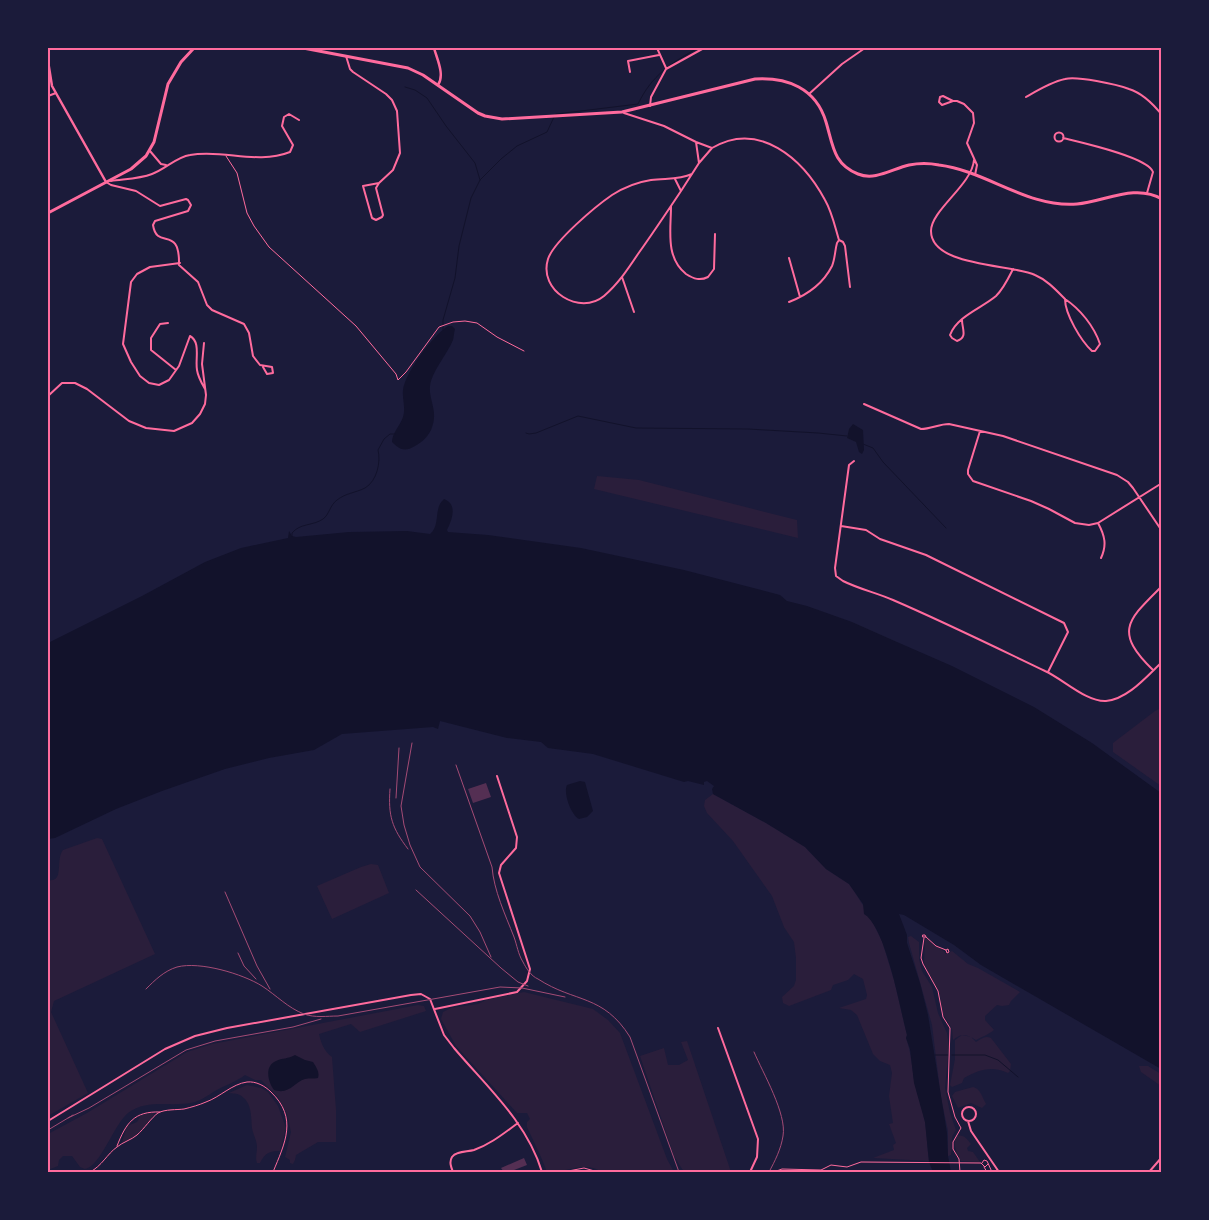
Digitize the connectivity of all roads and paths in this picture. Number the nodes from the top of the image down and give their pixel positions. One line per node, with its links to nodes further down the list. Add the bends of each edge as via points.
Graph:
1 (194, 48): 25 (main road, via 168,84)
2 (303, 48): 8 (main road)
3 (434, 48): 12 (street, via 441,76)
4 (656, 48): 7 (street)
5 (704, 48): 10 (street)
6 (865, 48): 14 (street)
7 (659, 55): 10 (street); 11 (street, via 628,60)
8 (346, 56): 12 (main road, via 408,68); 35 (street, via 352,72 386,94 397,111 400,153 393,170)
9 (48, 61): 13 (street)
10 (666, 69): 18 (street, via 651,97)
11 (630, 72)
12 (438, 85): 19 (main road, via 478,113 502,119)
13 (56, 93): 15 (street); 34 (street)
14 (809, 94): 18 (main road, via 782,80 755,79); 30 (main road, via 825,120 837,158 855,173 881,175 907,166 926,164)
15 (48, 96)
16 (1026, 97): 20 (street, via 1066,78 1084,78 1129,89 1146,99)
17 (953, 101): 17 (street, via 942,106 939,102 943,96); 27 (street, via 964,104 973,113 974,123 967,142)
18 (650, 106): 19 (main road)
19 (622, 112): 23 (street, via 664,126)
20 (1162, 115)
21 (299, 120): 26 (street, via 289,114 282,122 293,145 290,152 269,158)
22 (1063, 138): 37 (street, via 1148,164 1153,172)
23 (696, 142): 24 (street); 28 (street)
24 (712, 148): 28 (street); 42 (street, via 728,139 746,138 772,144 785,152 796,161 824,198)
25 (150, 150): 29 (street, via 161,164); 34 (main road, via 141,162)
26 (225, 155): 29 (street, via 189,155); 55 (lane, via 237,172 247,212 264,242 356,326 398,380 439,327 453,322 476,323)
27 (974, 160): 30 (street); 32 (street, via 977,167)
28 (699, 163): 31 (street)
29 (168, 165): 34 (street, via 144,176)
30 (970, 173): 32 (main road); 45 (street, via 931,224 931,237 939,249 955,257)
31 (692, 174): 33 (street); 36 (street)
32 (975, 175): 37 (main road, via 1031,198 1055,203 1077,204 1126,193)
33 (674, 179): 36 (street); 46 (street, via 649,181 614,194 563,238 547,264 555,290 576,303 597,300)
34 (106, 182): 40 (main road); 44 (street, via 136,191 160,206 188,200 188,211 159,219 153,224 156,234 178,246)
35 (379, 182): 35 (street, via 377,191 383,215 374,219 363,186)
36 (681, 191): 39 (street)
37 (1147, 193): 38 (main road)
38 (1162, 199)
39 (671, 206): 41 (street, via 672,254 682,270 698,280 708,277 714,269); 46 (street)
40 (48, 212)
41 (715, 234)
42 (839, 240): 47 (street, via 845,246); 48 (street, via 832,267 818,286)
43 (789, 258): 48 (street)
44 (180, 263): 56 (street, via 198,282 212,310 244,324 253,356); 57 (street, via 150,267 137,274 131,282 124,344 131,362 149,383 159,385)
45 (1014, 269): 49 (street, via 1034,274); 52 (street, via 994,298)
46 (622, 277): 51 (street)
47 (850, 287)
48 (801, 298): 50 (street)
49 (1065, 299): 49 (street, via 1098,337 1100,344 1095,351 1081,338)
50 (789, 302)
51 (634, 312)
52 (962, 320): 52 (street, via 951,332 957,341 964,333)
53 (168, 323): 57 (street, via 160,324 151,338 151,350)
54 (204, 343): 58 (street)
55 (524, 351)
56 (262, 367)
57 (176, 370): 58 (street, via 190,336 196,344 197,371)
58 (205, 388): 59 (street, via 205,404 200,414 174,431 146,428 130,421 75,383 62,383)
59 (48, 396)
60 (864, 404): 61 (street, via 921,429 949,424)
61 (980, 431): 64 (street, via 1117,475 1128,482); 65 (street, via 968,470 973,481 1037,503 1075,523)
62 (854, 461): 66 (street, via 850,465)
63 (1162, 483): 64 (street)
64 (1140, 497): 65 (street); 67 (street)
65 (1098, 523): 68 (street, via 1105,540)
66 (840, 526): 72 (street, via 834,572 843,582 890,599); 72 (street, via 866,530 926,555 1064,623 1068,632)
67 (1162, 531)
68 (1101, 558)
69 (1162, 586): 71 (street, via 1134,614 1128,627 1130,642)
70 (1162, 662): 71 (street)
71 (1153, 670): 72 (street, via 1126,694 1106,701 1087,696)
72 (1048, 672)
73 (497, 776): 75 (street, via 517,837 516,848 501,865 499,873 530,969 527,981 517,992)
74 (946, 950): 94 (path, via 925,937 923,964 938,991 943,1017 950,1028 948,1092 954,1117 961,1128 953,1142)
75 (434, 1010): 78 (street, via 427,997 412,994 206,1032 165,1049); 80 (street, via 444,1036)
76 (718, 1028): 92 (street, via 758,1140 757,1157)
77 (161, 1112): 81 (path, via 135,1137); 81 (path, via 141,1114 133,1120 124,1128); 87 (path, via 208,1102 244,1083 265,1087 277,1098 288,1124 286,1141)
78 (48, 1121)
79 (968, 1121): 79 (street, via 976,1116 976,1111 970,1107 962,1114); 97 (street, via 971,1131)
80 (518, 1123): 88 (street, via 490,1143 456,1153 450,1164); 89 (street)
81 (117, 1147): 86 (path)
82 (1162, 1157): 98 (street)
83 (981, 1163): 84 (path, via 986,1160); 85 (path); 93 (path, via 861,1162 847,1167 831,1165 820,1170 782,1169)
84 (988, 1164): 85 (path); 96 (path)
85 (984, 1167): 95 (path)
86 (90, 1172)
87 (273, 1172)
88 (453, 1172)
89 (542, 1172)
90 (563, 1172): 91 (path, via 584,1168)
91 (598, 1172)
92 (750, 1172)
93 (774, 1172)
94 (960, 1172)
95 (986, 1172)
96 (992, 1172)
97 (999, 1172)
98 (1149, 1172)

